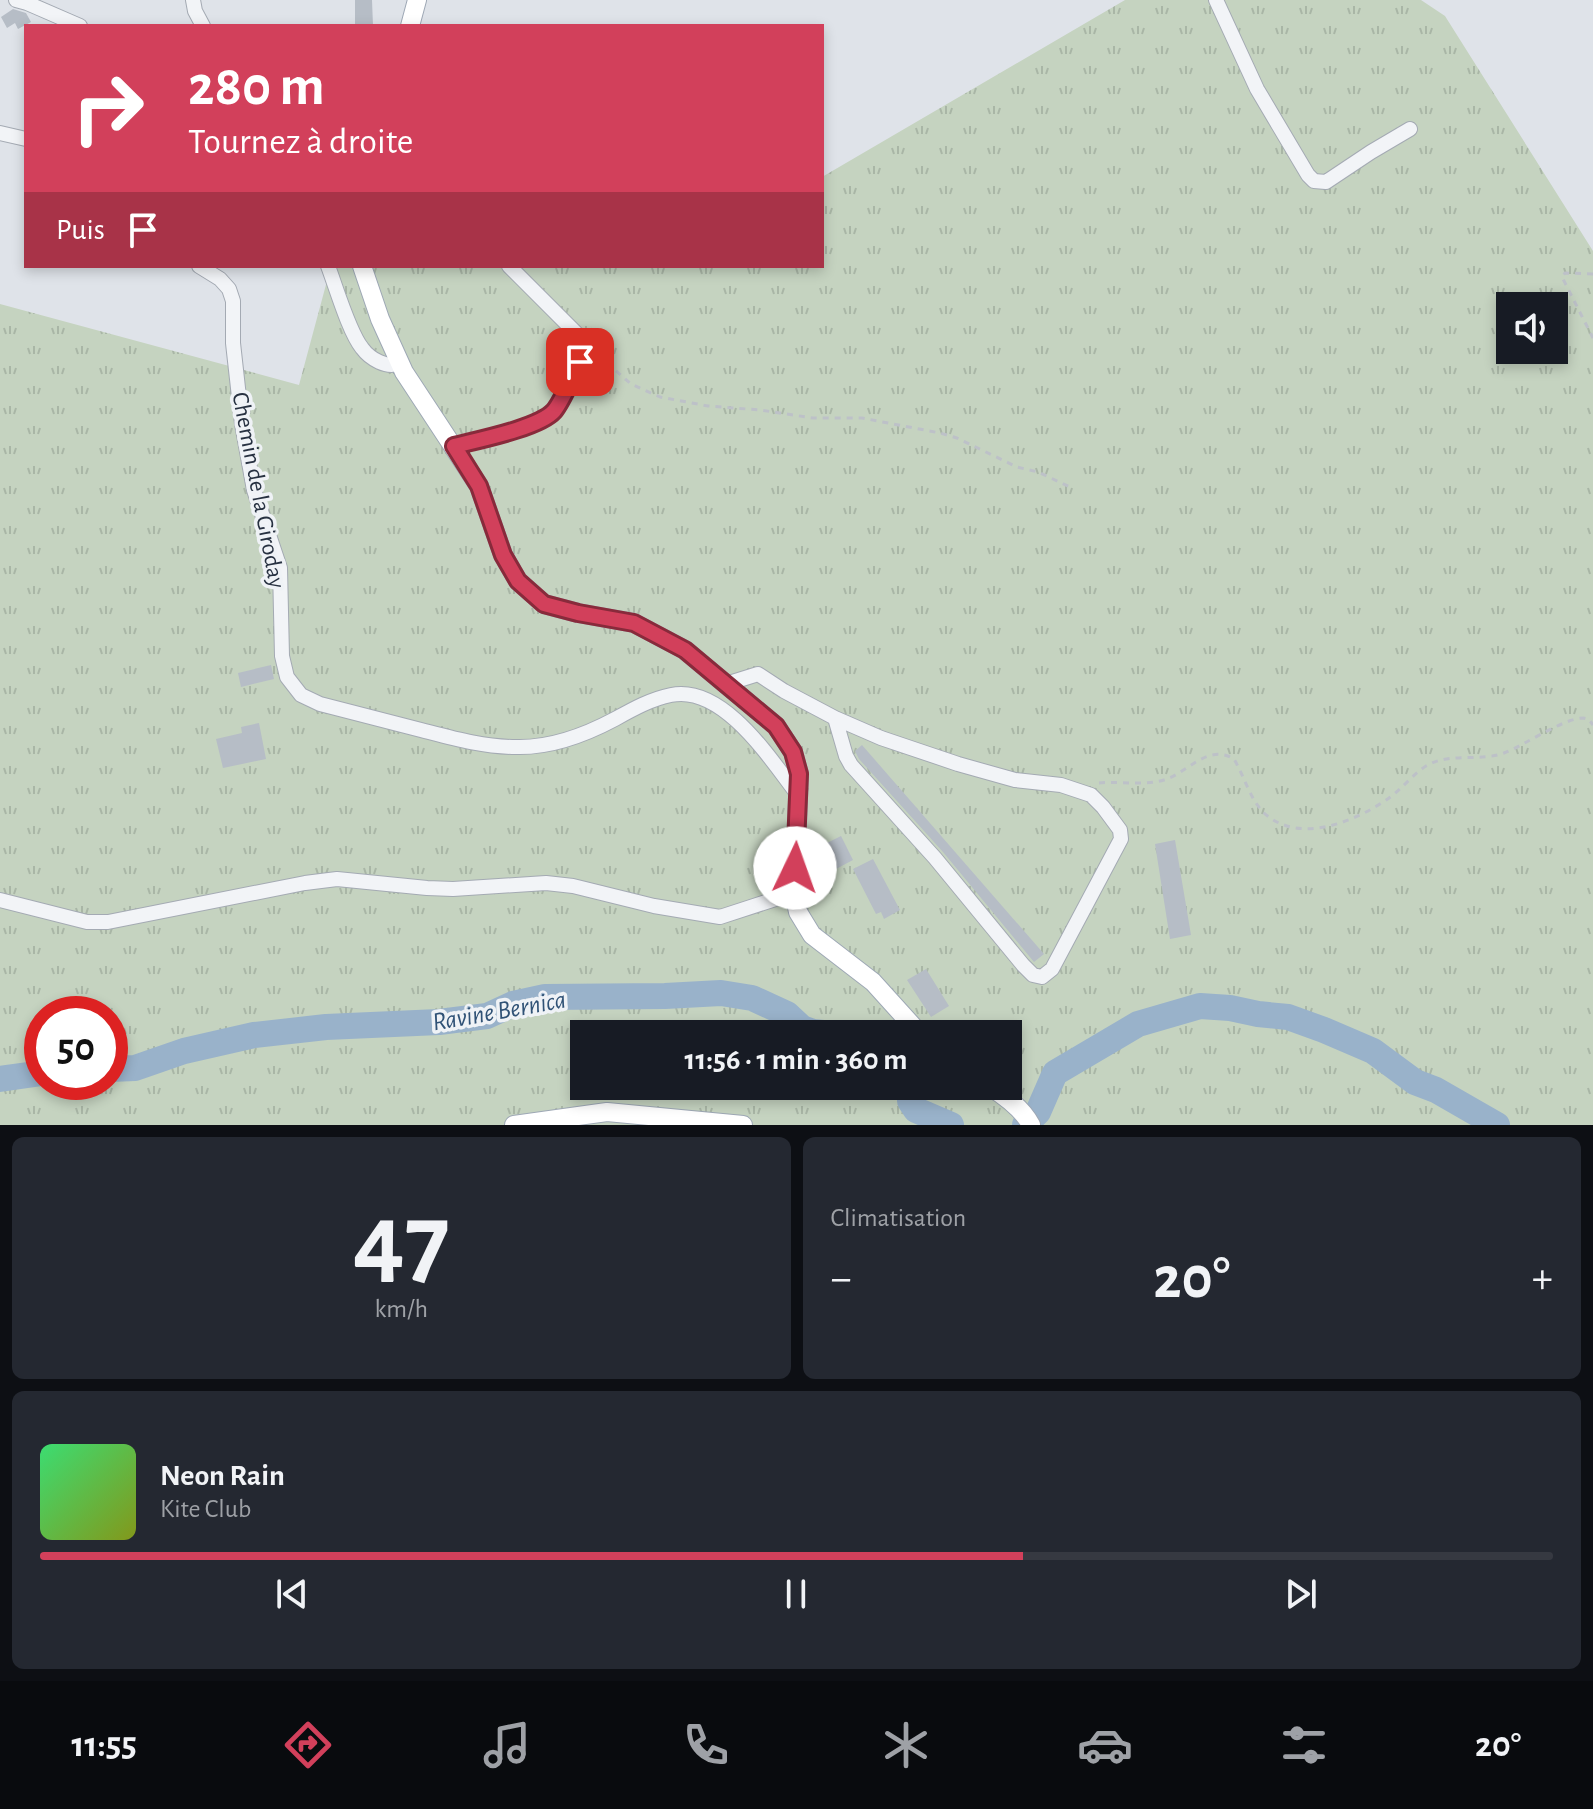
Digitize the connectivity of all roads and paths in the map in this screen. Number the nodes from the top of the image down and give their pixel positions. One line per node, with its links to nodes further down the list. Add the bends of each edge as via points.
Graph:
1 (16, 0): 5 (street)
2 (193, 0): 6 (street)
3 (417, 0): 7 (main road)
4 (1216, 0): 8 (street, via 1257,89 1314,181 1326,182)
5 (75, 24)
6 (202, 24)
7 (411, 24)
8 (1410, 129)
9 (0, 133): 10 (street)
10 (24, 139)
11 (202, 268): 25 (street, Chemin de la Giroday, via 220,279 233,301 242,424 254,490 280,568 282,656 287,677 301,695 476,744 518,748 557,743 648,701 696,695 721,707 751,735)
12 (329, 268): 18 (street, via 363,350 386,364)
13 (363, 268): 18 (main road)
14 (511, 268): 17 (street)
15 (1593, 274): 16 (path, via 1562,277)
16 (1593, 338)
17 (589, 346): 19 (street, via 547,418); 20 (path, via 631,384 660,397 813,418 862,418 940,433)
18 (400, 363): 19 (main road)
19 (454, 446): 21 (main road, via 479,486 503,555 518,581 544,604 634,623 685,650)
20 (1070, 487)
21 (726, 684): 22 (street, via 758,674); 25 (main road, via 776,726 793,752)
22 (835, 718): 24 (street, via 958,764); 24 (street, via 851,765 1033,975 1042,977 1052,969 1121,839 1103,807)
23 (1593, 725): 24 (path, via 1582,718 1503,753 1428,765 1369,811 1308,829 1290,828 1262,812 1234,759 1226,754 1196,761 1166,780 1088,783)
24 (1075, 789)
25 (798, 795): 26 (main road)
26 (794, 893): 27 (street, via 720,917 546,883 453,889 337,879 108,922 87,922); 28 (main road, via 812,935 873,982)
27 (0, 900)
28 (907, 1020)
29 (1009, 1100): 32 (main road)
30 (514, 1125): 31 (main road, via 607,1112)
31 (743, 1125)
32 (1031, 1125)

